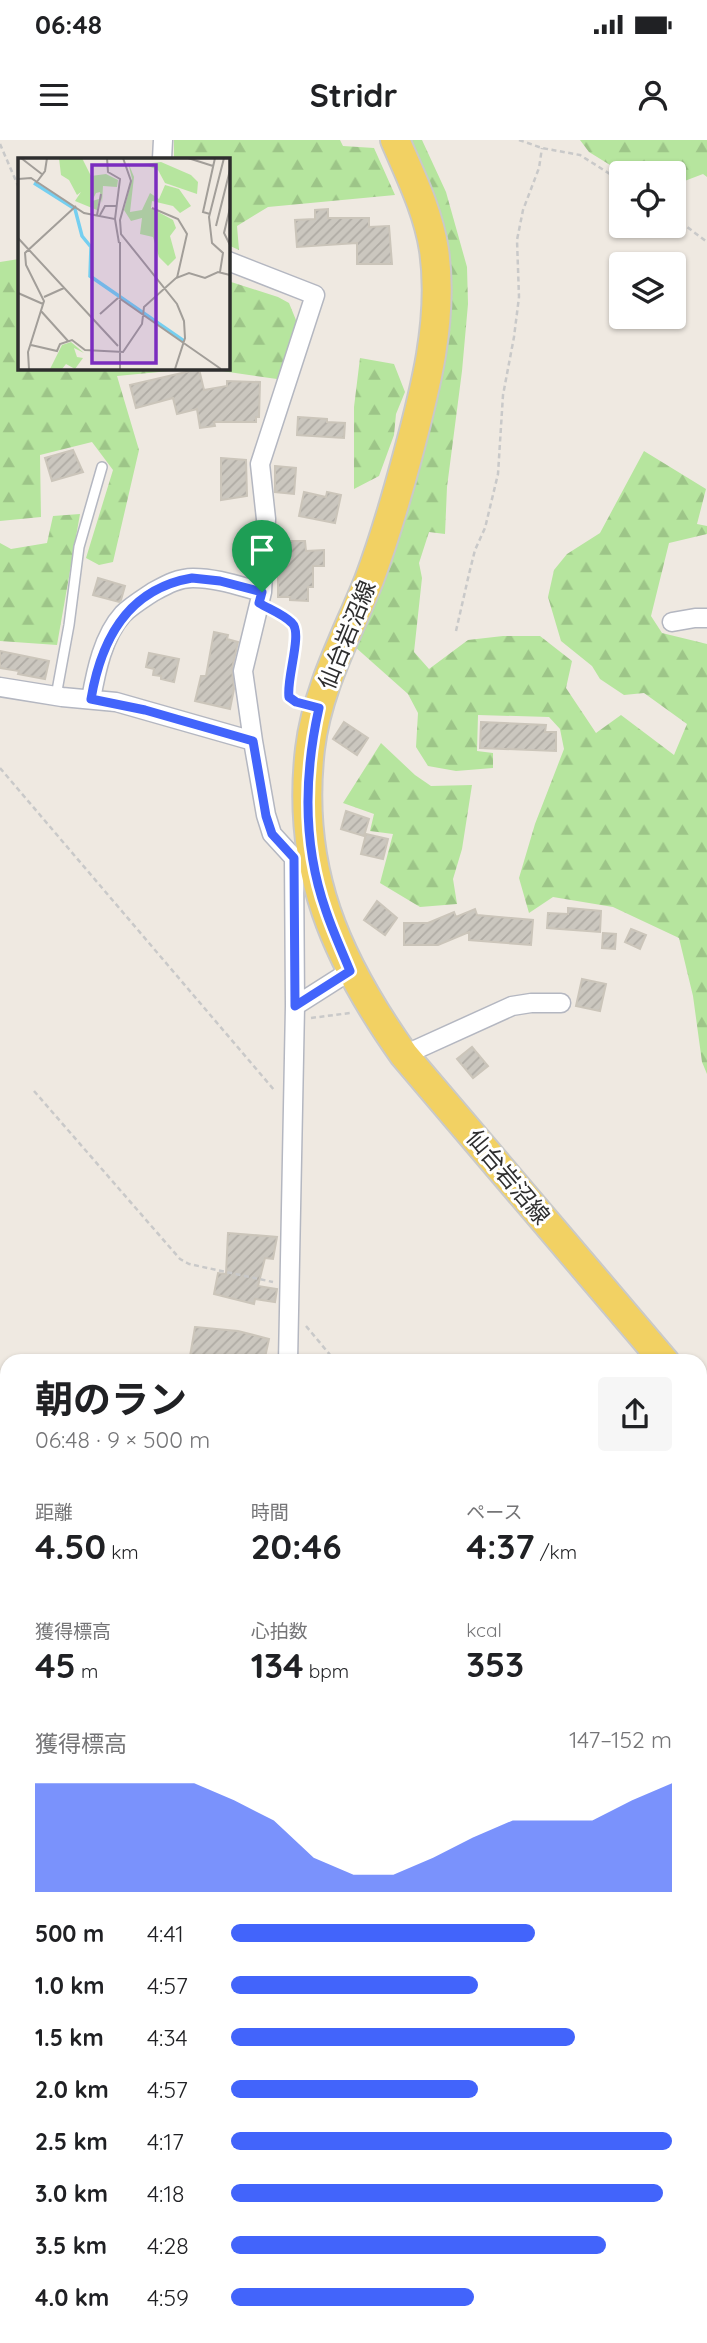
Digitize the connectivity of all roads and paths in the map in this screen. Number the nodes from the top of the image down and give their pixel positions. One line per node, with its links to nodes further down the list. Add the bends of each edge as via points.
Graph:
1 (163, 140): 6 (street)
2 (395, 140): 20 (main road, 仙台岩沼線, via 419,195 434,249 435,327 390,521)
3 (519, 140): 5 (path)
4 (0, 144): 8 (path)
5 (542, 148): 7 (path, via 580,155); 16 (path, via 517,240 519,297 503,395 498,474)
6 (162, 158)
7 (609, 173)
8 (18, 186)
9 (686, 226): 10 (path)
10 (707, 242)
11 (229, 261): 13 (street, via 315,295 260,464 266,519)
12 (102, 467): 18 (lane, via 79,547)
13 (260, 598): 19 (street, via 220,581 192,578 171,582 147,596 123,614 108,639); 20 (path, via 296,629 289,697); 21 (street, via 243,671)
14 (707, 618): 15 (street)
15 (672, 622)
16 (456, 631)
17 (0, 687): 18 (street)
18 (56, 696): 19 (street)
19 (91, 699): 21 (street)
20 (319, 708): 23 (main road, 仙台岩沼線, via 310,747 311,846 326,911)
21 (253, 741): 25 (street, via 272,834 294,858)
22 (0, 768): 28 (path)
23 (350, 971): 25 (street); 26 (main road, 仙台岩沼線)
24 (561, 1003): 26 (street, via 512,1006)
25 (295, 1006): 28 (street)
26 (404, 1055): 33 (main road, 仙台岩沼線)
27 (34, 1091): 29 (path, via 180,1259)
28 (294, 1112): 29 (street)
29 (290, 1287): 30 (street)
30 (290, 1315): 31 (street); 32 (path, via 297,1316)
31 (288, 1354)
32 (329, 1354)
33 (658, 1354)

